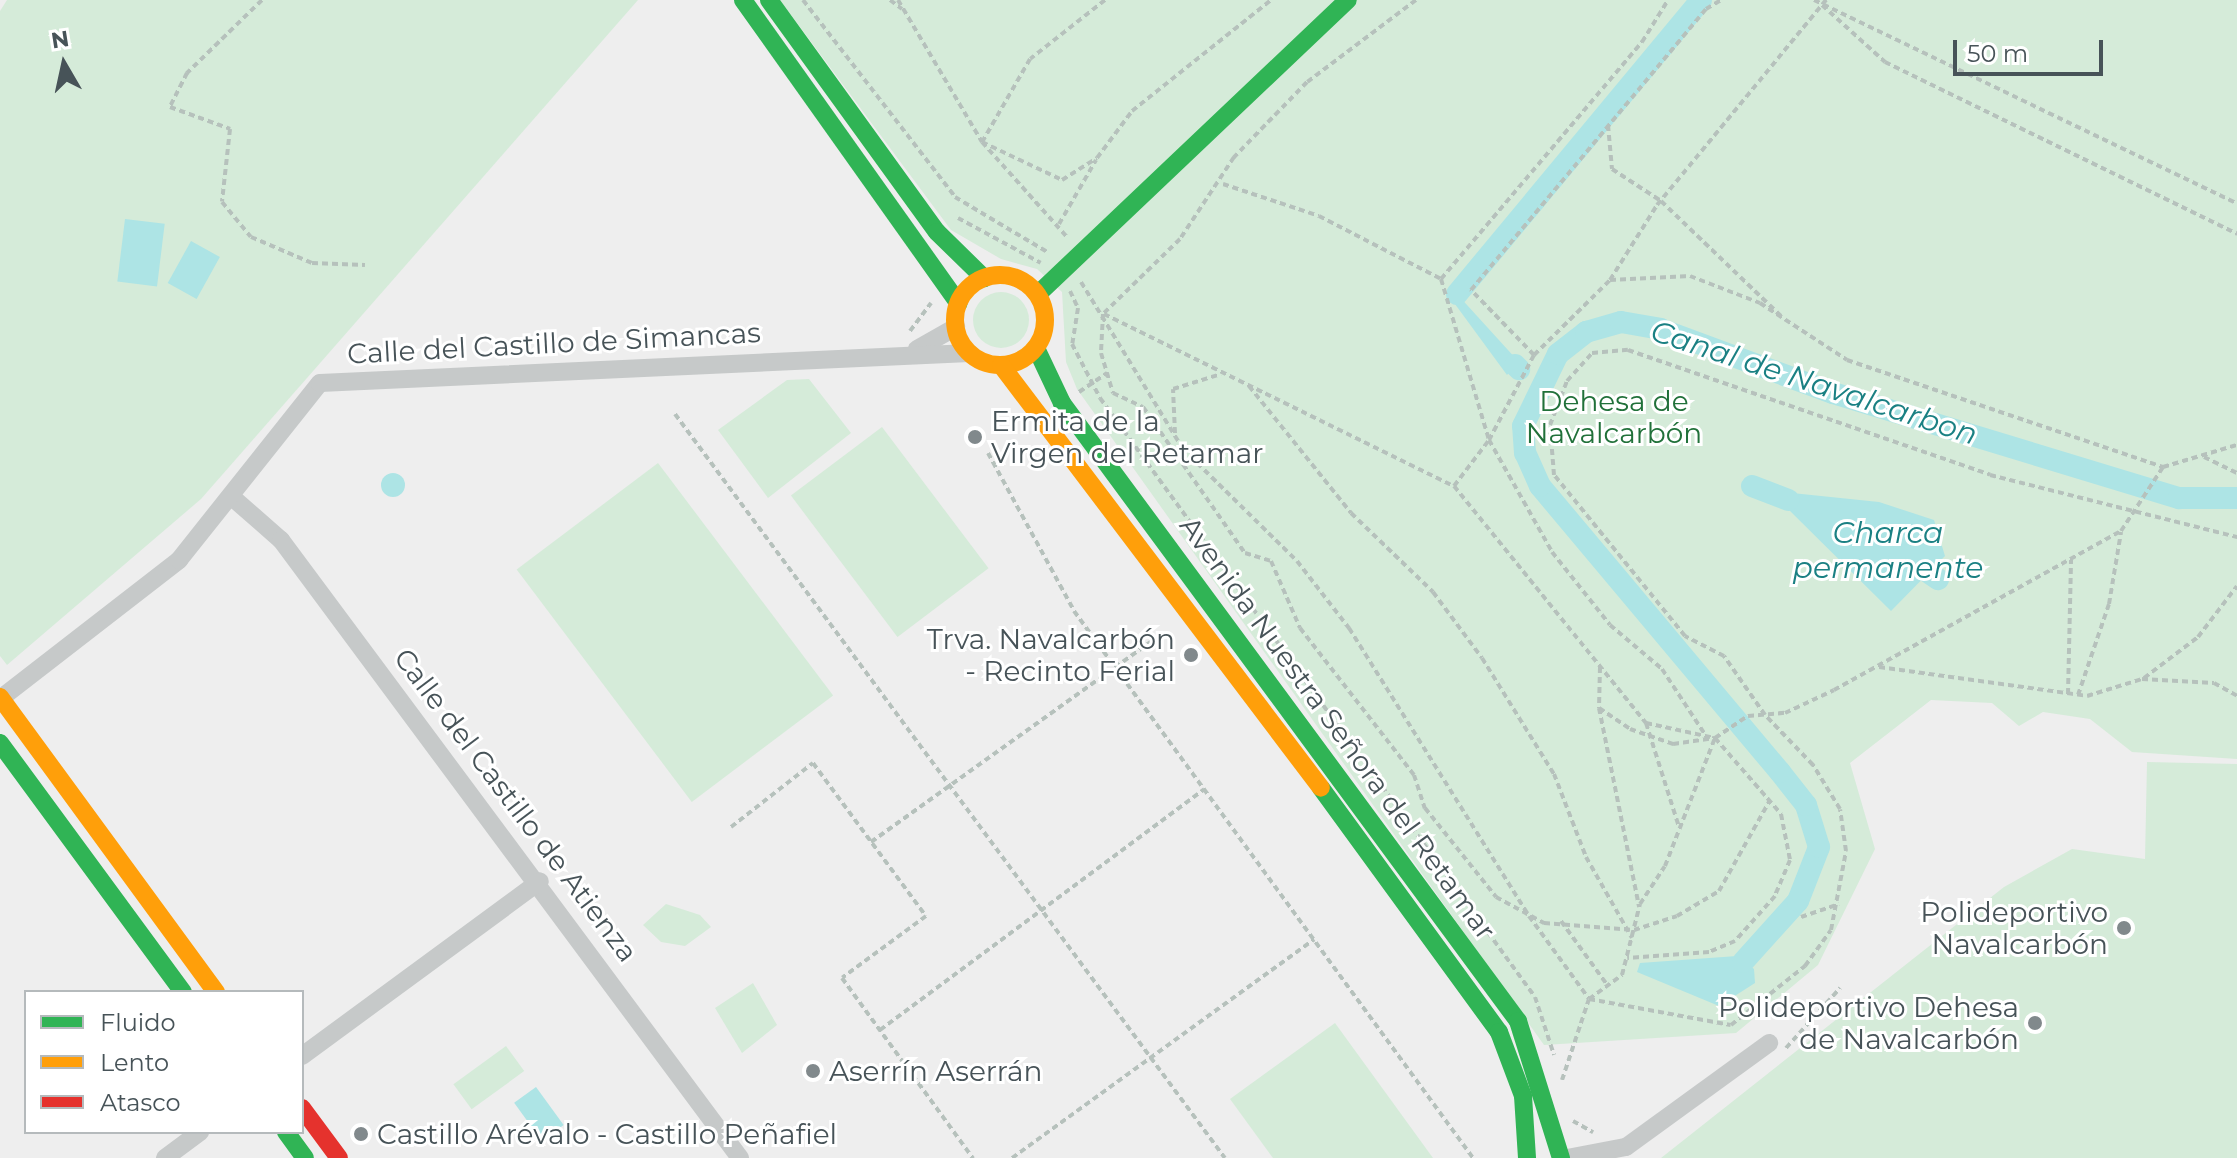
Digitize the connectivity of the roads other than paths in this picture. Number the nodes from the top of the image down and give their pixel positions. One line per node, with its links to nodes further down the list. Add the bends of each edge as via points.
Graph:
1 (743, 0): 6 (street)
2 (769, 0): 4 (street, via 937,232)
3 (1348, 0): 5 (street)
4 (984, 278): 5 (street, via 1014,277); 6 (street)
5 (1038, 294): 8 (street, via 1046,322)
6 (958, 303): 7 (street)
7 (956, 327): 9 (street, Calle del Castillo de Simancas); 10 (street)
8 (1036, 348): 11 (street); 29 (street, Avenida Nuestra Señora del Retamar, via 1062,403 1518,1021)
9 (907, 353): 10 (street, Calle del Castillo de Simancas); 12 (street, Calle del Castillo de Simancas, via 320,383)
10 (969, 353): 11 (street)
11 (1001, 365): 28 (street, Avenida Nuestra Señora del Retamar, via 1229,660 1499,1032 1523,1096)
12 (233, 498): 13 (street, Calle del Castillo de Simancas, via 179,560); 15 (street, Calle del Castillo de Atienza, via 281,540)
13 (0, 698): 17 (street)
14 (0, 743): 16 (street)
15 (540, 881): 19 (street); 24 (street, Calle del Castillo de Atienza)
16 (182, 990)
17 (215, 990)
18 (1769, 1043): 23 (street)
19 (304, 1055)
20 (304, 1111): 27 (street)
21 (197, 1134): 25 (street)
22 (287, 1134): 26 (street)
23 (1623, 1153): 29 (street)
24 (736, 1157)
25 (165, 1158)
26 (305, 1158)
27 (339, 1158)
28 (1527, 1158): 29 (street)
29 (1563, 1158)

